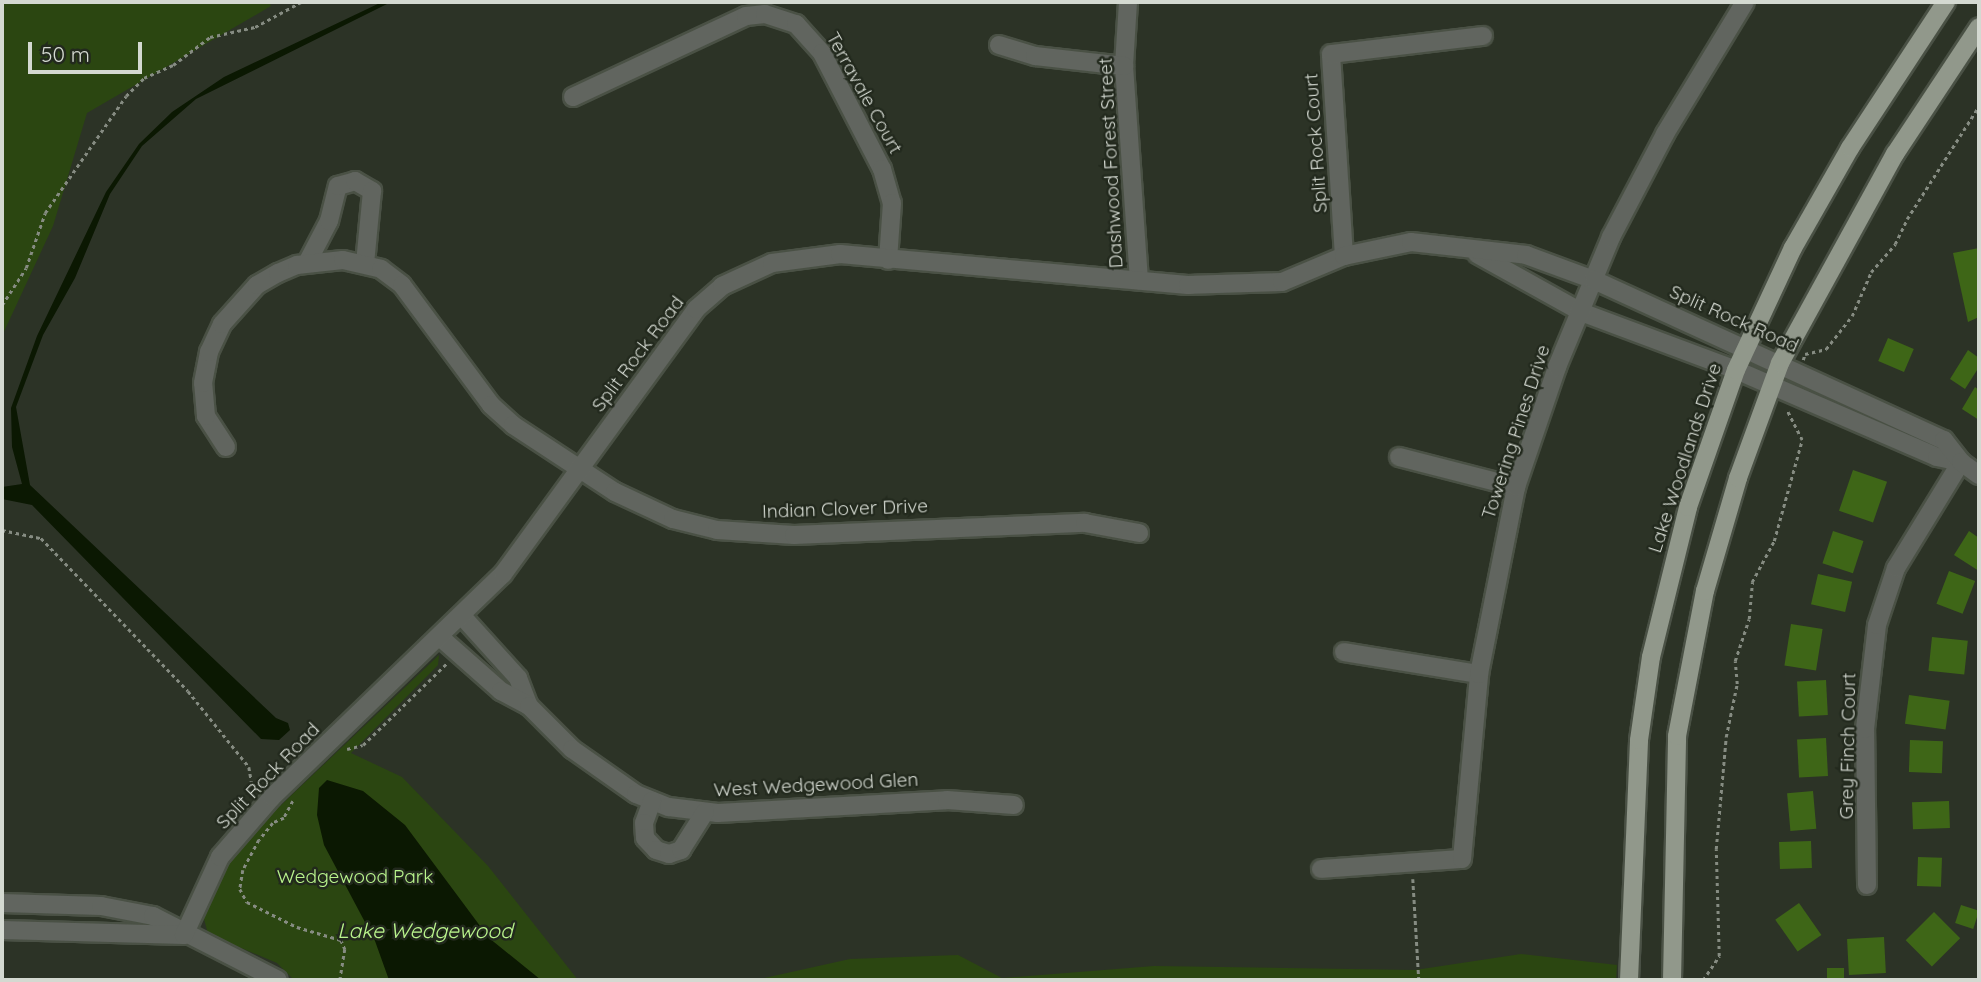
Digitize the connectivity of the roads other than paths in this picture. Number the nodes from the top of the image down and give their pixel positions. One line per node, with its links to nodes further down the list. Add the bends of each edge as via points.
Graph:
1 (1128, 2): 7 (street, Dashwood Forest Street)
2 (1745, 2): 15 (street, Towering Pines Drive, via 1665,134)
3 (1946, 2): 17 (main road, Lake Woodlands Drive, via 1817,204)
4 (1979, 27): 18 (main road, via 1895,155)
5 (1483, 36): 10 (street, Split Rock Court, via 1331,54)
6 (999, 45): 7 (street, via 1035,56)
7 (1124, 66): 14 (street, Dashwood Forest Street)
8 (573, 97): 11 (street, Terravale Court, via 746,16 765,15 796,24 822,53 882,169 892,203)
9 (1472, 251): 10 (street, Split Rock Road, via 1411,242); 15 (street, Split Rock Road, via 1526,255); 16 (street, Split Rock Road)
10 (1344, 256): 14 (street, Split Rock Road, via 1282,282 1188,285)
11 (888, 260): 14 (street, Split Rock Road); 24 (street, Split Rock Road, via 802,256 746,271 722,286 696,309)
12 (307, 263): 13 (street, Indian Clover Drive, via 343,260); 13 (street, via 329,221 338,186 355,181 372,191); 21 (street, Indian Clover Drive, via 257,285 222,324 208,352 203,383 206,416)
13 (365, 264): 24 (street, Indian Clover Drive, via 381,269 419,302 491,405 543,447)
14 (1139, 280)
15 (1594, 280): 16 (street, Towering Pines Drive); 17 (street, Split Rock Road)
16 (1581, 312): 19 (street, Split Rock Road); 26 (street, Towering Pines Drive)
17 (1746, 348): 18 (street, Split Rock Road); 19 (main road, Lake Woodlands Drive)
18 (1780, 363): 20 (main road); 23 (street, Split Rock Road, via 1944,440)
19 (1736, 370): 20 (street, Split Rock Road); 42 (main road, Lake Woodlands Drive, via 1688,507 1651,657 1634,810)
20 (1770, 386): 23 (street, Split Rock Road, via 1937,457); 43 (main road, via 1705,591 1688,667 1675,776)
21 (226, 447)
22 (1399, 457): 26 (street)
23 (1961, 462): 25 (street, Split Rock Road); 37 (street, Grey Finch Court, via 1896,568 1877,625 1865,729)
24 (580, 468): 27 (street, Indian Clover Drive, via 646,508 717,530 794,535 1085,523); 28 (street, Split Rock Road, via 503,574)
25 (1979, 475)
26 (1516, 487): 31 (street, Towering Pines Drive)
27 (1139, 533)
28 (462, 616): 29 (street, Split Rock Road); 32 (street, West Wedgewood Glen, via 518,678)
29 (440, 638): 32 (street, West Wedgewood Glen, via 500,691); 40 (street, Split Rock Road, via 262,807 214,866)
30 (1344, 652): 31 (street)
31 (1479, 674): 36 (street, Towering Pines Drive, via 1462,859)
32 (529, 706): 33 (street, West Wedgewood Glen, via 572,749)
33 (652, 801): 35 (street, West Wedgewood Glen); 35 (street, via 644,823 645,838 656,850 669,854 681,850)
34 (1014, 805): 35 (street, West Wedgewood Glen, via 891,801)
35 (705, 812)
36 (1321, 869)
37 (1867, 885)
38 (2, 903): 40 (street, via 101,906 153,916)
39 (2, 930): 40 (street)
40 (184, 935): 41 (street, via 237,956)
41 (278, 980)
42 (1629, 980)
43 (1672, 980)

